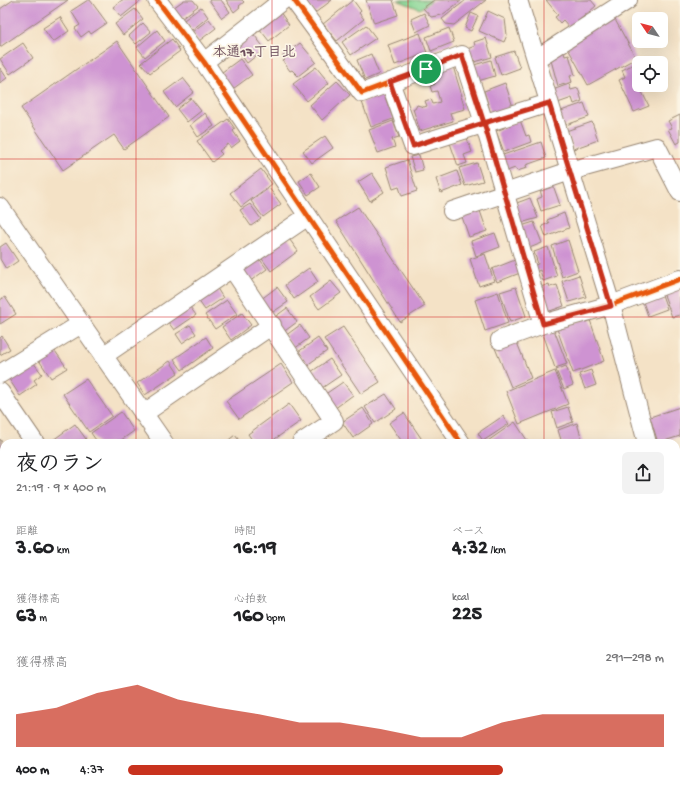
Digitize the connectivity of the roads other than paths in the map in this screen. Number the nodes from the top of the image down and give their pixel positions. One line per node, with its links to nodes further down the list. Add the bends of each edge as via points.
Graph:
1 (157, 0): 7 (street)
2 (283, 0): 7 (street)
3 (294, 0): 8 (street, via 362,94)
4 (518, 0): 6 (street)
5 (628, 0): 6 (street)
6 (536, 59): 9 (street)
7 (204, 62): 16 (street)
8 (390, 82): 10 (street, via 413,146); 10 (street, via 462,55)
9 (549, 103): 10 (street); 11 (street)
10 (484, 123): 13 (street)
11 (570, 171): 12 (street, via 657,147); 13 (street); 19 (street)
12 (680, 192)
13 (505, 194): 14 (street); 21 (street)
14 (452, 211)
15 (2, 216): 20 (street)
16 (308, 216): 17 (street); 31 (street)
17 (232, 268): 22 (street); 24 (street)
18 (680, 279): 19 (street)
19 (611, 306): 21 (street); 32 (street)
20 (81, 324): 24 (street); 25 (street)
21 (543, 324): 23 (street)
22 (272, 325): 27 (street); 30 (street, via 334,421)
23 (500, 340)
24 (103, 356): 27 (street)
25 (0, 374)
26 (0, 392): 28 (street)
27 (144, 414): 29 (street)
28 (32, 439)
29 (161, 439)
30 (307, 439)
31 (458, 439)
32 (646, 439)

